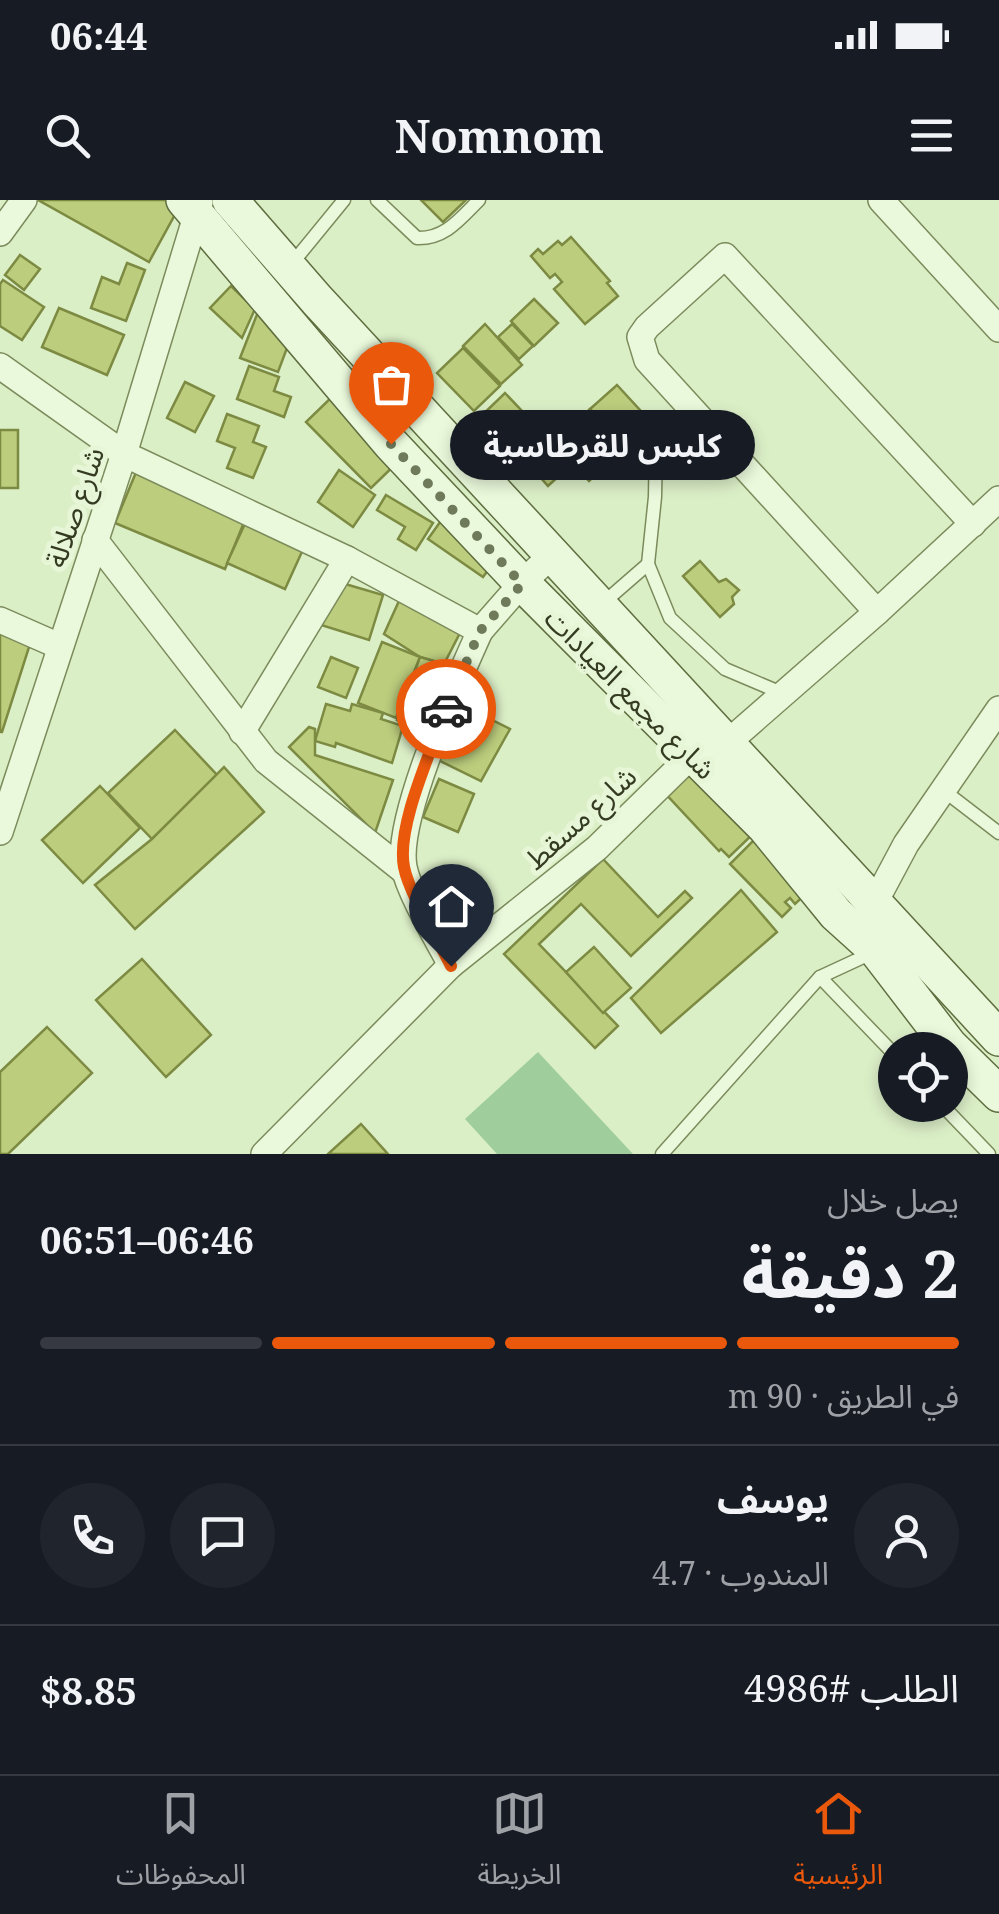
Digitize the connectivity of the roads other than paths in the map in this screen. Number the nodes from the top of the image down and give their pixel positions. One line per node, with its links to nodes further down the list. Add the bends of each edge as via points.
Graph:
1 (24, 200): 8 (street)
2 (230, 200): 9 (main road, شارع مجمع العيادات)
3 (344, 200): 9 (lane)
4 (378, 200): 5 (lane, via 416,238 444,234)
5 (479, 200)
6 (881, 200): 10 (street)
7 (193, 205): 13 (street, شارع صلالة); 20 (main road, شارع مجمع العيادات, via 391,444)
8 (0, 233)
9 (289, 268): 17 (main road, شارع مجمع العيادات)
10 (999, 328)
11 (0, 366): 13 (street)
12 (690, 406): 15 (street, via 648,360 640,337 726,256); 19 (lane, via 656,441); 22 (street)
13 (124, 454): 16 (street, شارع صلالة); 18 (street)
14 (999, 499): 15 (street, شارع مسقط)
15 (972, 524): 22 (street, شارع مسقط)
16 (95, 540): 25 (street, شارع صلالة); 28 (street)
17 (553, 554): 20 (street); 21 (main road, شارع مجمع العيادات)
18 (347, 559): 24 (street); 28 (street)
19 (648, 564): 21 (lane); 26 (lane, via 670,618 726,669)
20 (522, 584): 24 (street); 29 (main road, شارع مجمع العيادات)
21 (600, 605): 29 (main road, شارع مجمع العيادات)
22 (877, 612): 26 (street, شارع مسقط)
23 (0, 620): 25 (street)
24 (480, 631): 33 (street, via 408,820)
25 (59, 646): 31 (street, شارع صلالة)
26 (784, 694): 29 (street, شارع مسقط)
27 (996, 721): 30 (street)
28 (242, 732): 33 (street, via 266,761)
29 (710, 748): 34 (main road, شارع مجمع العيادات); 35 (main road, شارع مجمع العيادات, via 836,914); 36 (street, شارع مسقط)
30 (944, 790): 32 (lane); 34 (street)
31 (0, 832)
32 (999, 834)
33 (404, 871): 36 (street)
34 (874, 904): 39 (main road, شارع مجمع العيادات)
35 (877, 951): 37 (lane); 40 (main road, شارع مجمع العيادات, via 949,1046)
36 (451, 966): 42 (street, شارع مسقط)
37 (820, 977): 38 (lane); 43 (lane)
38 (878, 1038)
39 (999, 1038)
40 (999, 1094)
41 (958, 1122): 44 (lane)
42 (264, 1154)
43 (662, 1154)
44 (989, 1154)

